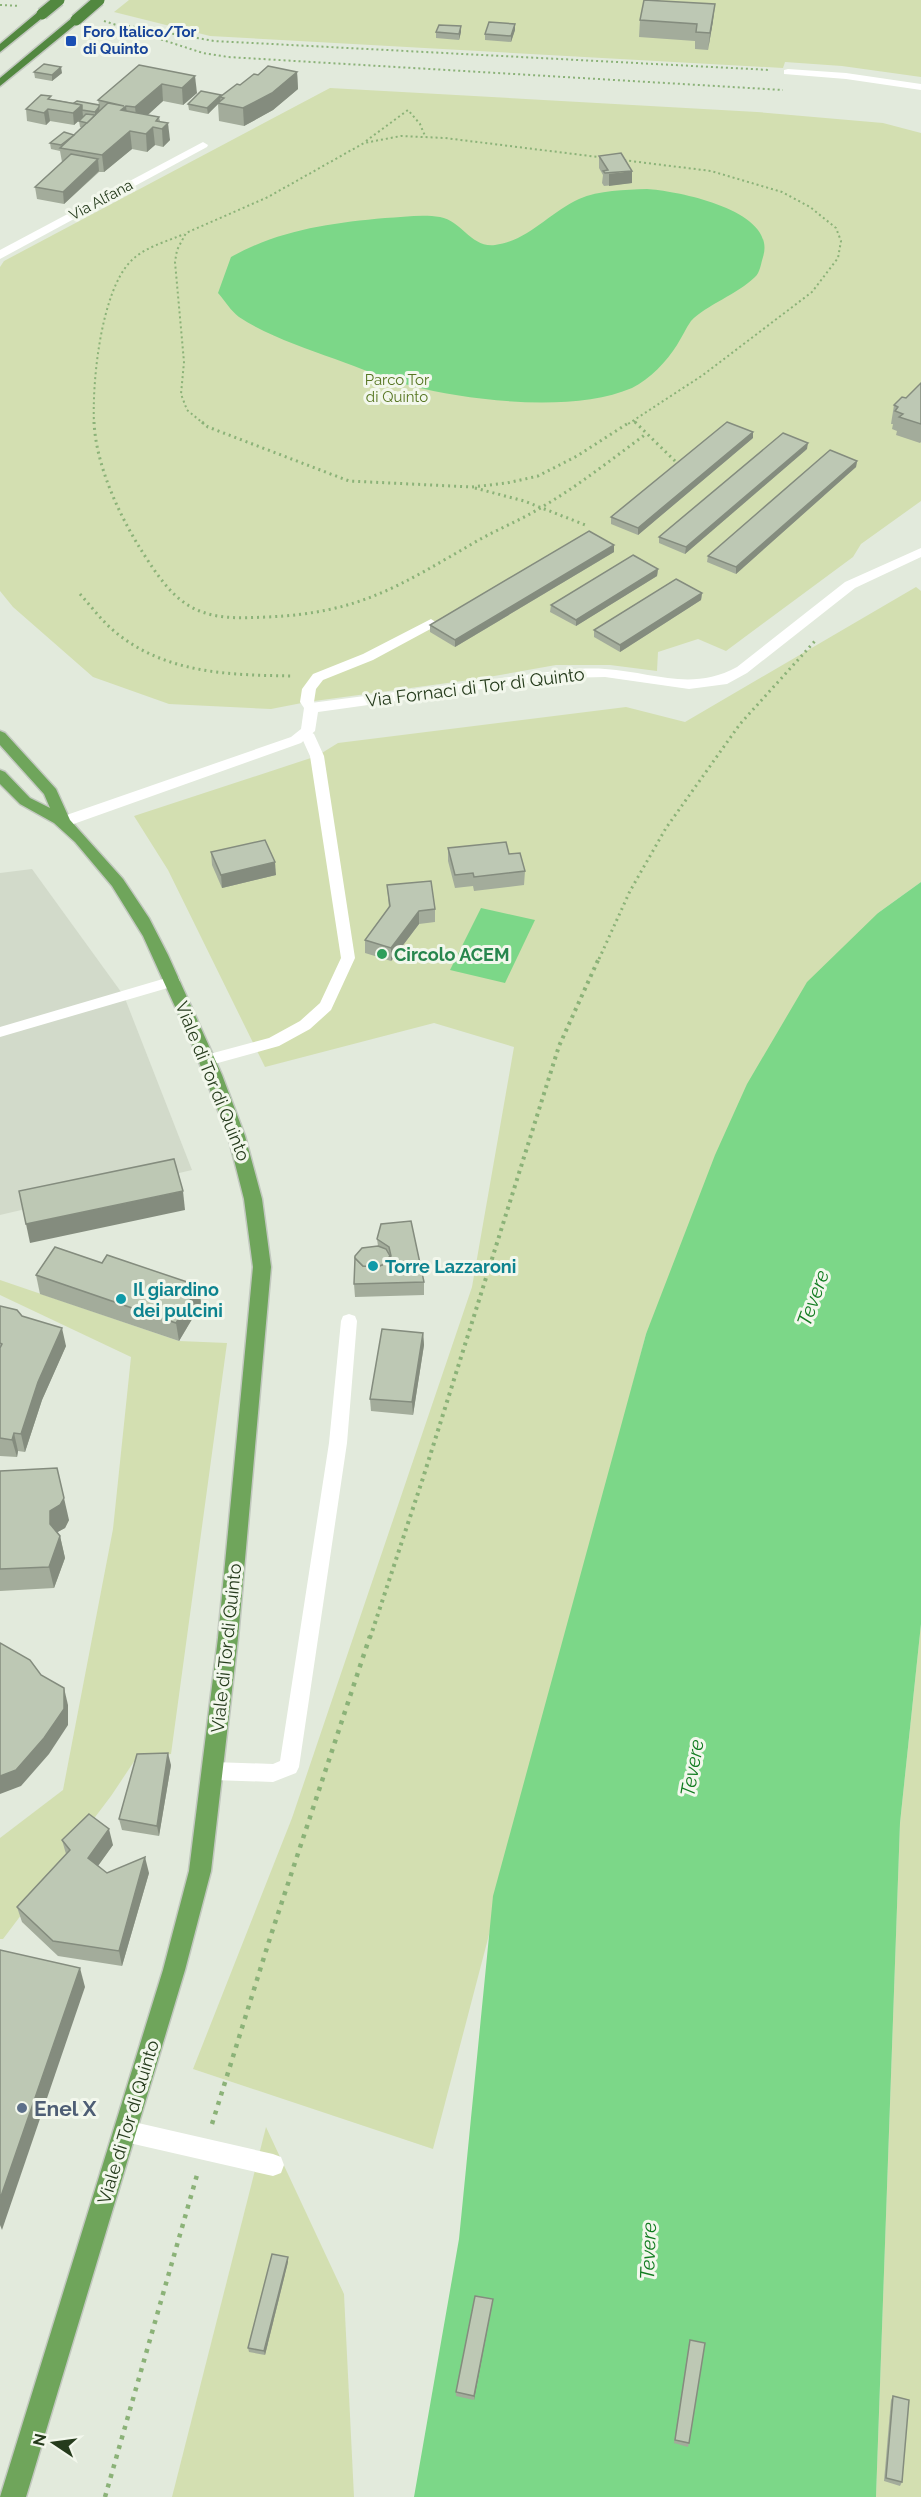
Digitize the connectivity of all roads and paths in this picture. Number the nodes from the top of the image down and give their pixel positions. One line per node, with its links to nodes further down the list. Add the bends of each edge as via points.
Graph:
1 (59, 0): 7 (highway, bridge)
2 (99, 0): 8 (highway, bridge)
3 (0, 5): 4 (path)
4 (23, 6)
5 (140, 33): 6 (path); 9 (path, via 113,24 214,41); 13 (path, via 228,57)
6 (88, 34)
7 (1, 48)
8 (40, 50): 10 (highway); 12 (highway)
9 (788, 72): 11 (street)
10 (0, 83)
11 (921, 87)
12 (0, 91)
13 (790, 91)
14 (425, 136): 15 (path); 15 (path, via 408,110); 19 (path, via 711,171 782,192 810,207 836,228 841,241 838,258 812,292 703,375)
15 (364, 142): 17 (path, via 268,196)
16 (203, 146): 18 (street, Via Alfana)
17 (186, 233): 22 (path, via 175,261 184,362 182,394 187,410 208,427 349,481); 23 (path, via 141,254 122,273 102,332 93,404 98,448 126,523 141,551 185,606 212,616 236,618 306,615 344,608 412,579)
18 (0, 255)
19 (634, 421): 20 (path); 22 (path, via 538,476)
20 (646, 434): 21 (path); 23 (path)
21 (675, 461)
22 (472, 487): 23 (path)
23 (541, 507): 24 (path)
24 (588, 526)
25 (921, 552): 30 (street, Via Fornaci di Tor di Quinto, via 850,585 742,670 722,681 689,686 604,673 563,674)
26 (80, 594): 29 (path, via 113,631 162,660 223,674)
27 (431, 623): 29 (lane, via 368,657)
28 (818, 639): 41 (path, via 740,724 666,828 630,891 559,1046)
29 (318, 677): 30 (lane, via 309,689 307,702)
30 (311, 708): 31 (street)
31 (307, 734): 34 (street); 37 (lane, via 317,756 348,958 326,1006 305,1025 273,1042)
32 (0, 736): 34 (main road, Viale di Tor di Quinto, via 51,792)
33 (0, 775): 34 (main road, Viale di Tor di Quinto, via 24,800)
34 (63, 822): 35 (main road, Viale di Tor di Quinto, via 106,867 132,904)
35 (173, 981): 36 (lane); 37 (main road, Viale di Tor di Quinto)
36 (0, 1032)
37 (207, 1060): 39 (main road, Viale di Tor di Quinto, via 249,1176 262,1267)
38 (349, 1320): 39 (lane, via 338,1443 289,1767 273,1773)
39 (213, 1771): 40 (main road, Viale di Tor di Quinto, via 194,1900)
40 (125, 2131): 41 (lane); 43 (main road, Viale di Tor di Quinto)
41 (204, 2150): 42 (lane); 44 (path)
42 (273, 2165)
43 (14, 2497)
44 (105, 2497)

